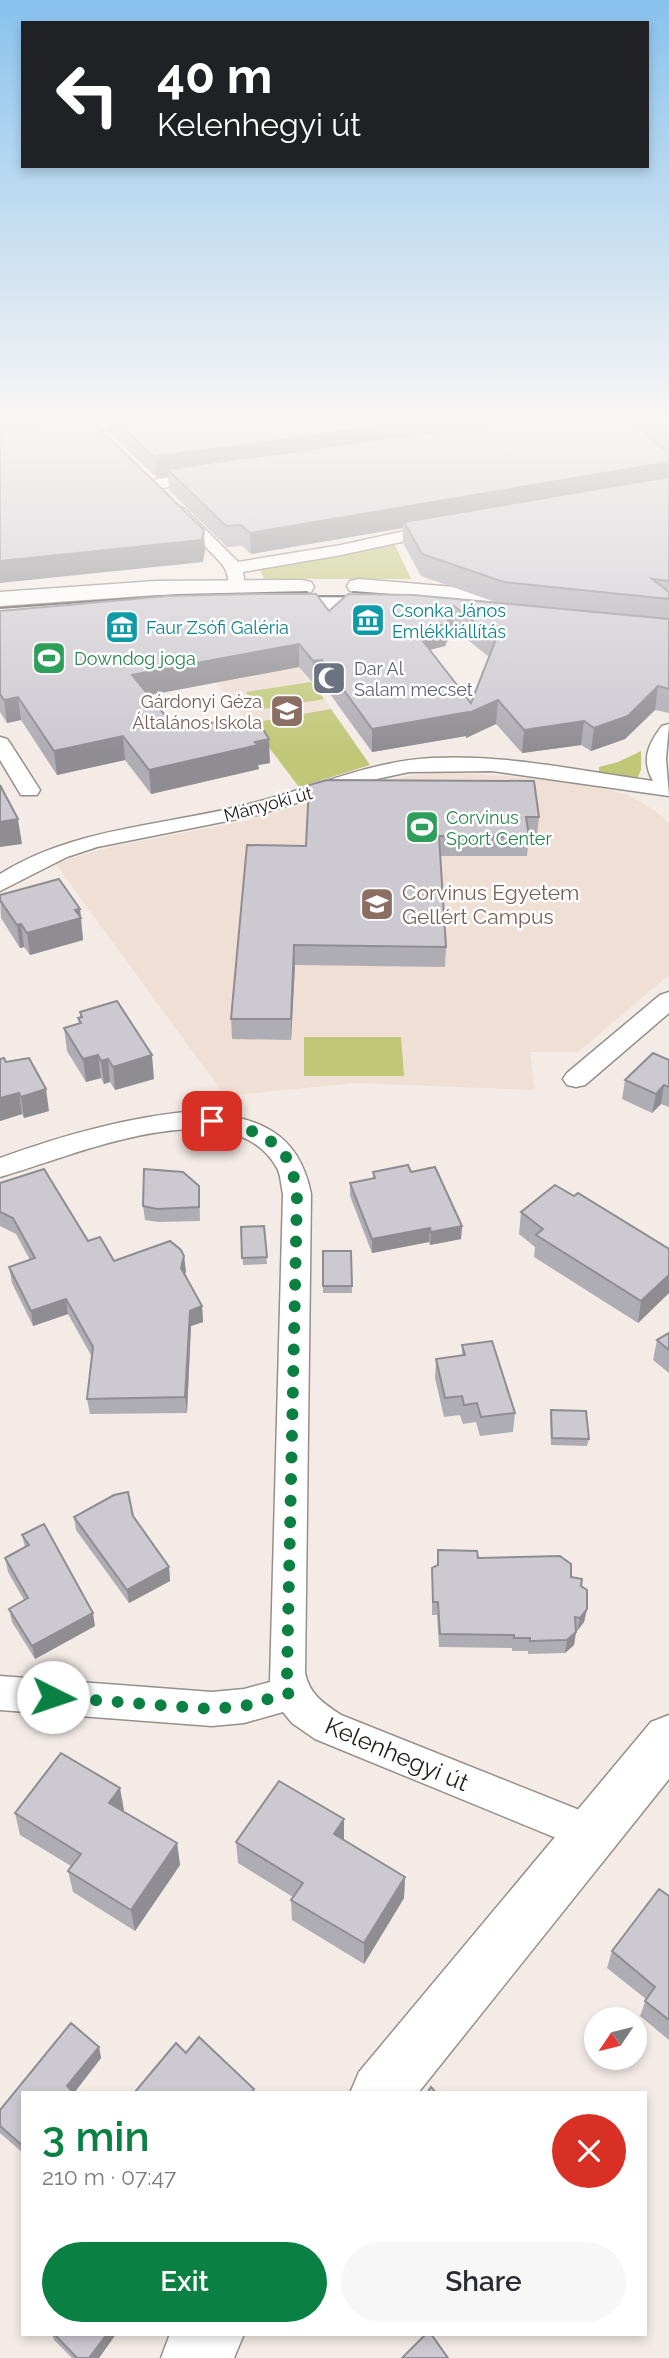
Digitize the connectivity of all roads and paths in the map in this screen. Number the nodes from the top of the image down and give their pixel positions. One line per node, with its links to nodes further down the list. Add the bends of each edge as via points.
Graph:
1 (191, 530): 3 (street)
2 (436, 530): 3 (street, via 341,550)
3 (240, 586): 4 (main road); 5 (main road); 6 (main road); 7 (main road)
4 (367, 586): 6 (main road, via 378,594 363,600); 6 (main road, via 547,611)
5 (0, 599)
6 (322, 603)
7 (0, 621)
8 (669, 730): 11 (street, via 658,744 657,761 657,775)
9 (0, 743): 10 (street)
10 (29, 790)
11 (669, 790): 12 (street, Mányoki út, via 542,770 410,766 224,817 62,849)
12 (0, 884)
13 (669, 1000): 14 (street)
14 (576, 1079)
15 (0, 1168): 17 (street, via 136,1126 196,1119 260,1134 290,1165 297,1194)
16 (0, 1693): 17 (street, via 212,1709)
17 (290, 1693): 19 (street, Kelenhegyi út, via 297,1704 328,1727)
18 (669, 1739): 19 (main road)
19 (593, 1834): 20 (main road)
20 (382, 2091)
21 (210, 2336): 22 (main road)
22 (194, 2358)

